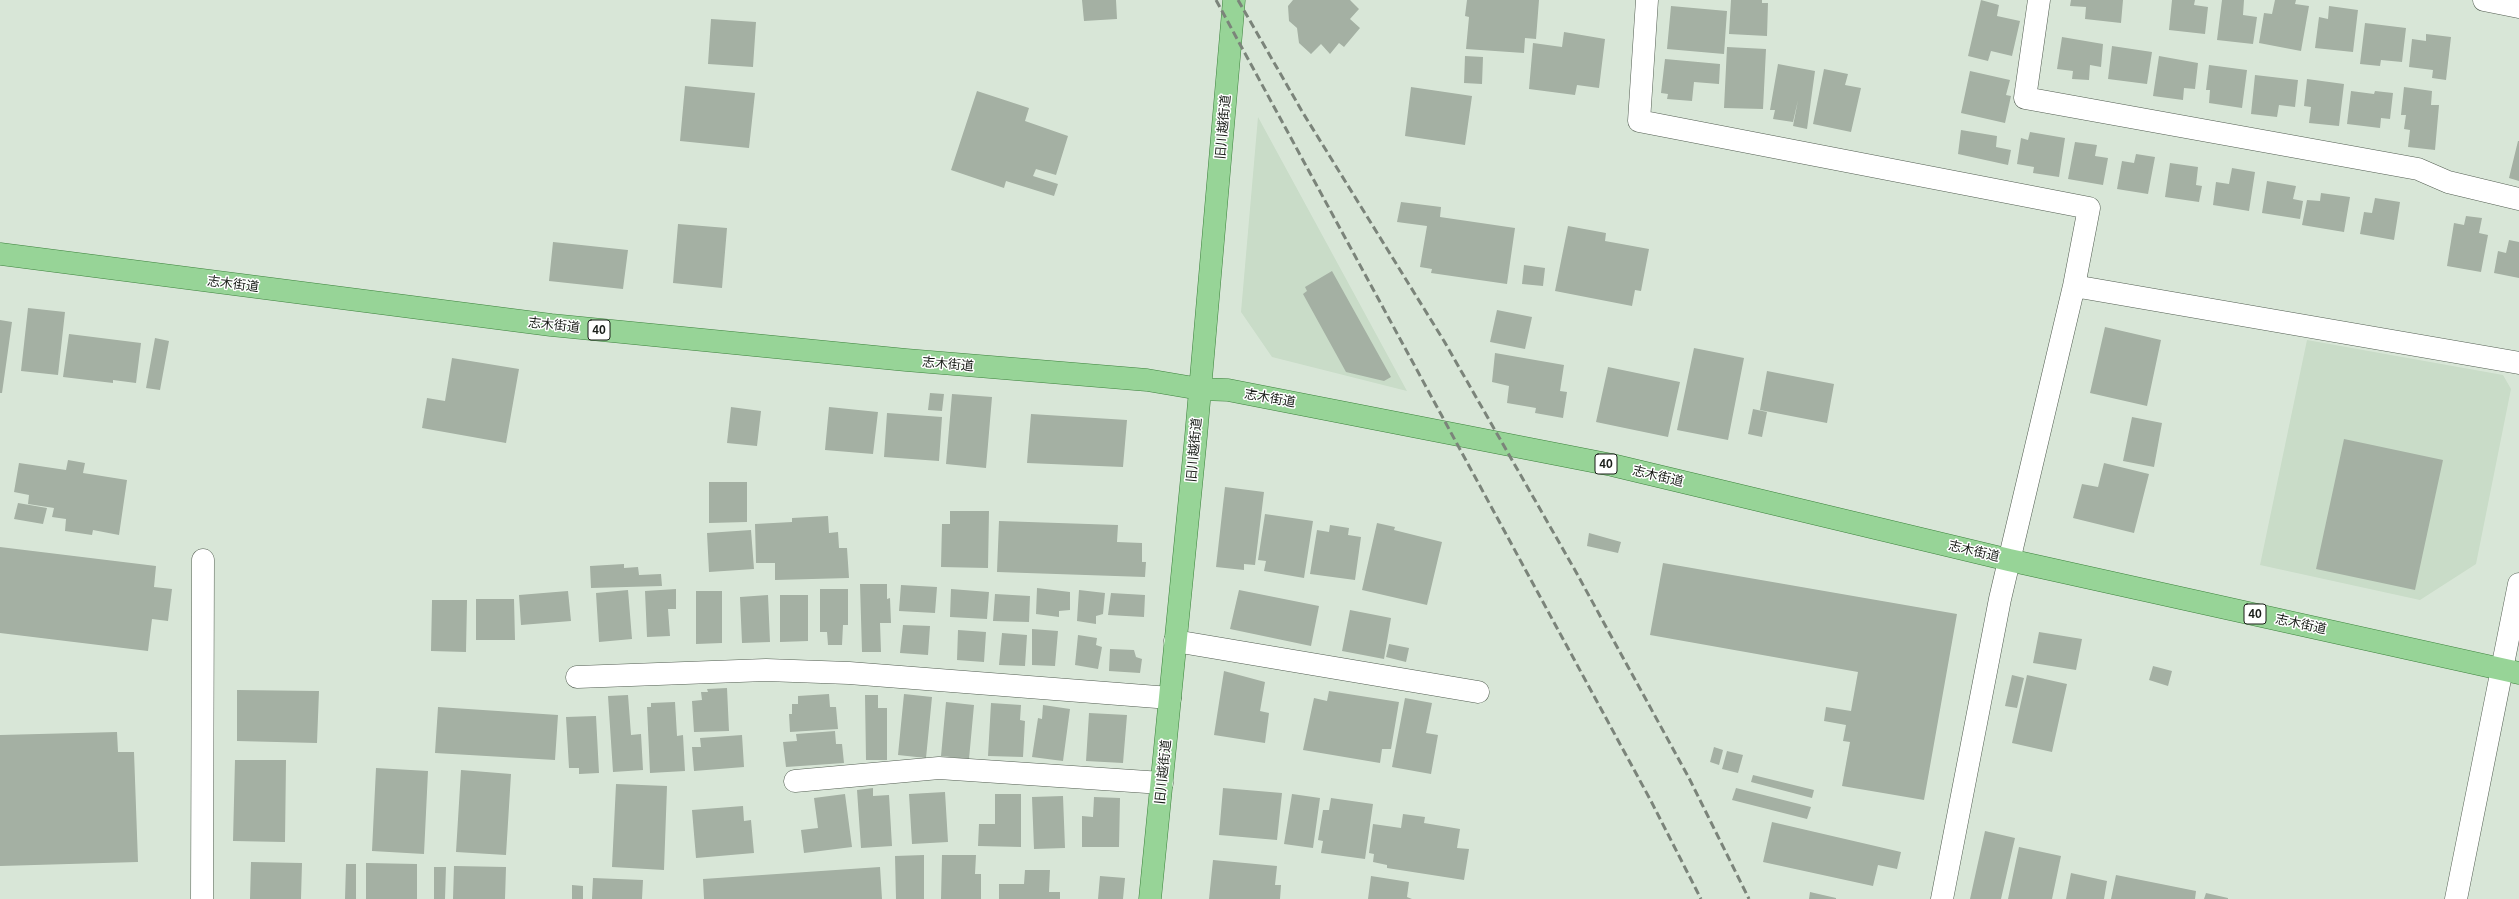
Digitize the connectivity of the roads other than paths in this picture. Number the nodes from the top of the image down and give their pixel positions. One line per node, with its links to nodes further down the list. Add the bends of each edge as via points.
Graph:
1 (1234, 0): 10 (main road, 旧川越街道)
2 (1646, 0): 8 (street, via 1639,121 2089,208)
3 (2039, 0): 6 (street, via 2025,98 2418,169 2448,182)
4 (2484, 0): 5 (street)
5 (2519, 7)
6 (2519, 199)
7 (0, 254): 10 (main road, 志木街道 / 40, via 551,325 906,360 1147,380)
8 (2074, 286): 9 (street); 12 (street)
9 (2519, 363)
10 (1200, 388): 12 (main road, 志木街道 / 40, via 1287,400 1612,465); 14 (main road, 旧川越街道)
11 (203, 560): 21 (street)
12 (2009, 560): 15 (main road, 志木街道 / 40); 23 (street)
13 (2519, 584): 15 (street)
14 (1175, 641): 17 (street); 18 (main road, 旧川越街道)
15 (2510, 671): 24 (street)
16 (577, 677): 18 (street, via 766,670 841,672)
17 (1478, 692)
18 (1170, 698): 20 (main road, 旧川越街道)
19 (795, 781): 20 (street, via 939,768)
20 (1162, 782): 22 (main road, 旧川越街道)
21 (202, 899)
22 (1150, 899)
23 (1942, 899)
24 (2456, 899)

